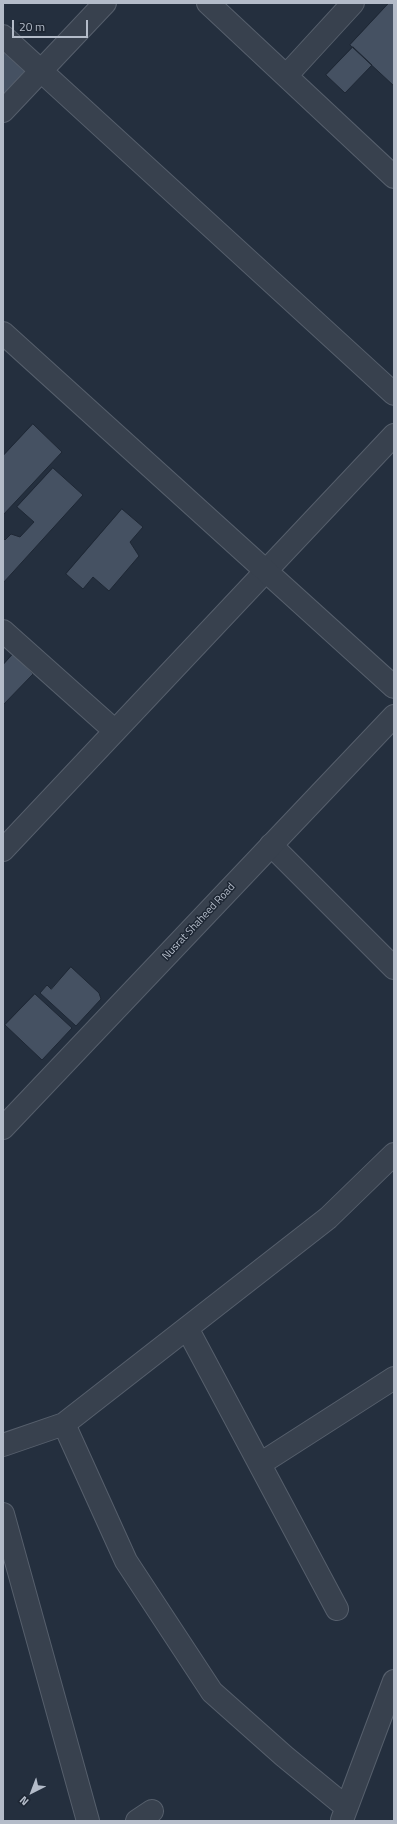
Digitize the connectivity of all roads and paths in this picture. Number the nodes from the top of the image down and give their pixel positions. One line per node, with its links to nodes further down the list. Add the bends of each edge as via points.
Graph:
1 (105, 3): 5 (street)
2 (208, 3): 6 (street)
3 (353, 3): 6 (street)
4 (3, 36): 5 (street)
5 (41, 71): 7 (street); 10 (street)
6 (286, 76): 8 (street)
7 (3, 111)
8 (394, 177)
9 (3, 333): 12 (street)
10 (394, 394)
11 (394, 435): 12 (street)
12 (266, 571): 14 (street); 16 (street)
13 (3, 631): 16 (street)
14 (394, 687)
15 (393, 720): 17 (street, Nusrat Shaheed Road)
16 (116, 731): 18 (street)
17 (271, 845): 19 (street); 20 (street, Nusrat Shaheed Road)
18 (3, 850)
19 (394, 968)
20 (3, 1128)
21 (394, 1154): 22 (street, via 328,1218)
22 (187, 1328): 24 (street); 26 (street)
23 (394, 1378): 26 (street)
24 (64, 1424): 25 (street); 30 (street, via 126,1561 212,1692)
25 (3, 1445)
26 (260, 1464): 28 (street)
27 (3, 1514): 31 (street)
28 (337, 1609)
29 (394, 1681): 30 (street)
30 (344, 1814)
31 (88, 1821)

